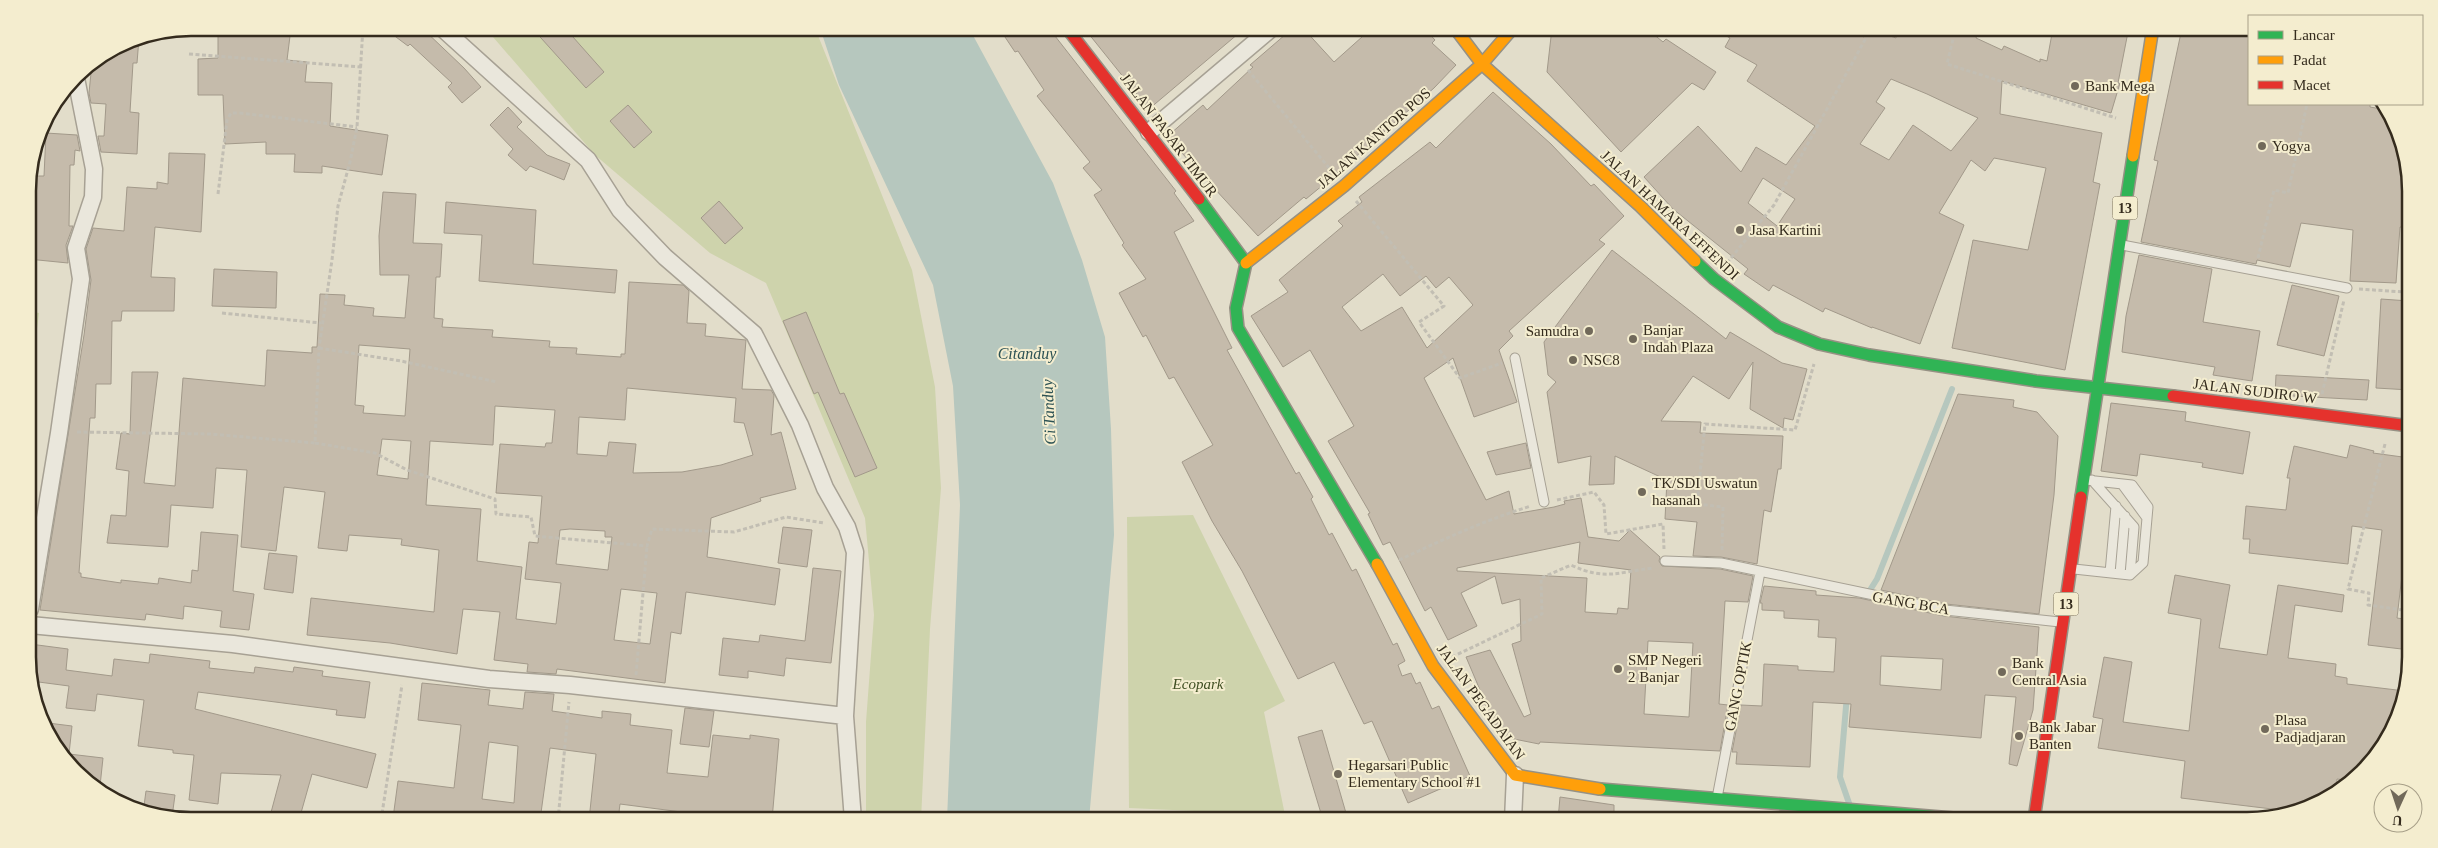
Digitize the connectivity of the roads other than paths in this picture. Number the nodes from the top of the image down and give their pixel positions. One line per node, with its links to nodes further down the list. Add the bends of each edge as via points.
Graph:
1 (450, 36): 27 (street, via 588,160 620,210 665,257 754,334 800,425 825,488 847,526 855,552)
2 (1072, 36): 9 (main road, JALAN PASAR TIMUR)
3 (1264, 36): 9 (street)
4 (1460, 36): 7 (main road, JALAN HAMARA EFFENDI)
5 (1507, 36): 7 (main road, JALAN KANTOR POS)
6 (2152, 36): 10 (main road, 13)
7 (1482, 64): 11 (main road, JALAN KANTOR POS, via 1344,186); 14 (main road, JALAN HAMARA EFFENDI, via 1640,206 1714,279 1778,327 1819,344 1868,355)
8 (78, 86): 21 (street, via 94,169 93,196 76,248 80,279)
9 (1150, 132): 11 (main road, JALAN PASAR TIMUR)
10 (2119, 244): 12 (lane); 14 (main road, 13)
11 (1246, 263): 28 (main road, JALAN PEGADAIAN, via 1236,308 1238,328 1379,568 1432,666)
12 (2347, 288)
13 (1515, 358): 17 (lane)
14 (2097, 388): 15 (main road, JALAN SUDIRO W); 16 (main road, 13)
15 (2402, 425)
16 (2088, 480): 18 (lane); 20 (main road, 13); 24 (lane, via 2122,484 2147,518 2143,563)
17 (1544, 502)
18 (2116, 506): 23 (lane); 24 (lane, via 2134,527)
19 (1665, 562): 22 (lane, GANG BCA, via 1721,563)
20 (2071, 569): 23 (lane); 25 (main road, 13)
21 (36, 571)
22 (1760, 572): 25 (lane, GANG BCA, via 1945,610); 29 (lane, GANG OPTIK)
23 (2110, 573): 24 (lane)
24 (2125, 574)
25 (2063, 622): 32 (main road, 13)
26 (36, 626): 27 (street, via 233,644 490,679)
27 (845, 716): 33 (street)
28 (1515, 775): 29 (main road, JALAN PEGADAIAN, via 1609,791); 30 (street)
29 (1717, 800): 31 (main road, JALAN PEGADAIAN)
30 (1513, 811)
31 (1862, 811)
32 (2035, 811)
33 (852, 812)

